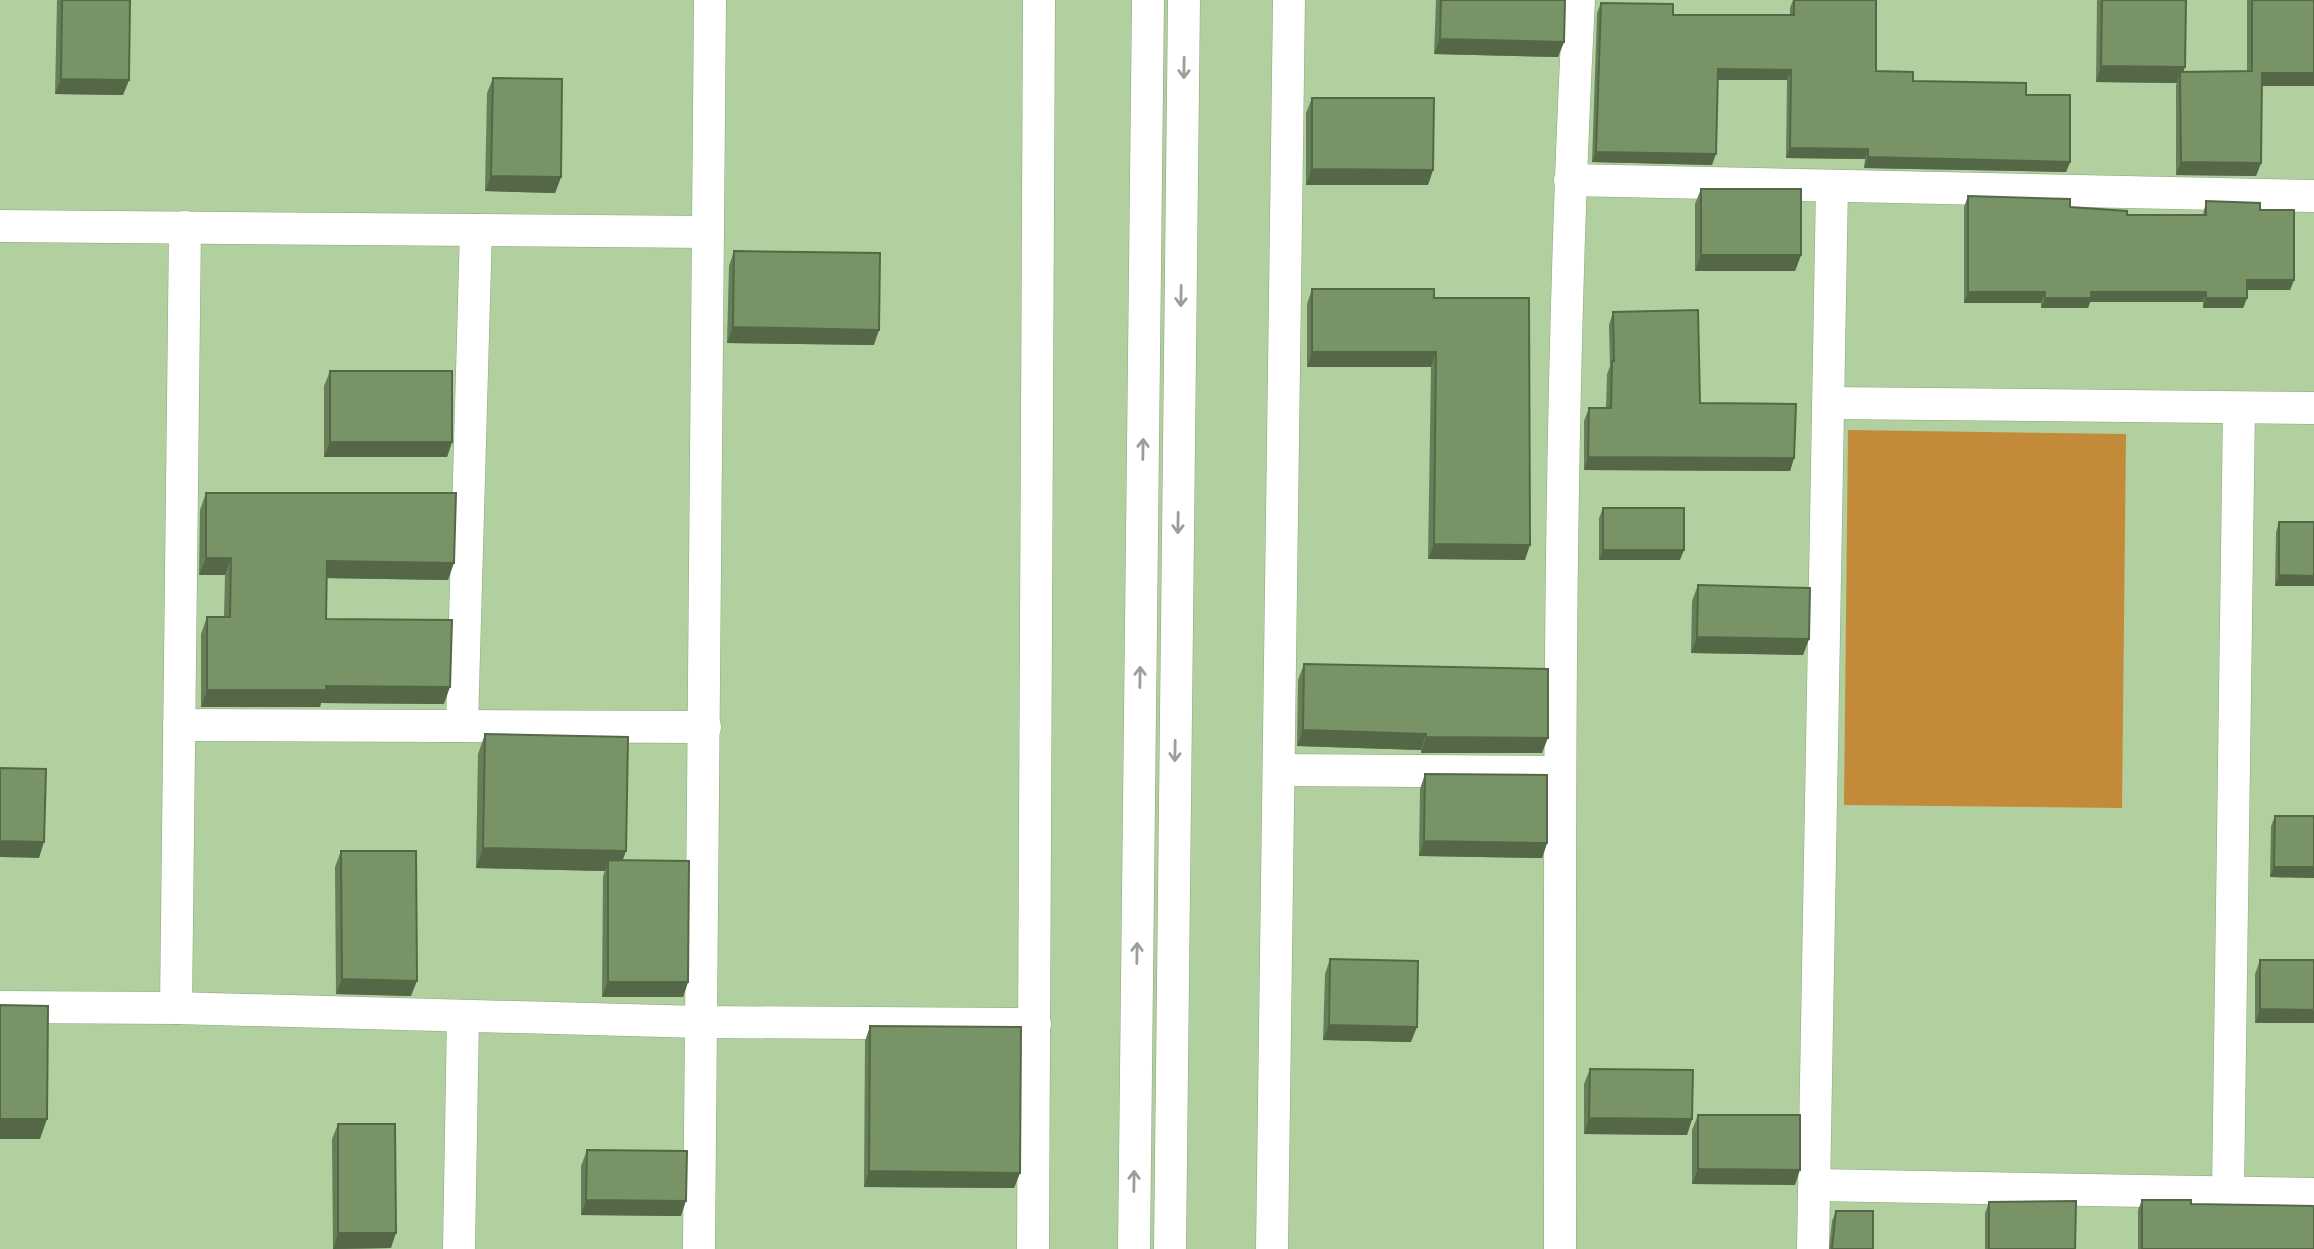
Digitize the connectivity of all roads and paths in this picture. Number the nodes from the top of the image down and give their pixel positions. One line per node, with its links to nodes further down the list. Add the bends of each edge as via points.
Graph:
1 (710, 0): 13 (street)
2 (1039, 0): 26 (street)
3 (1148, 0): 33 (street, one-way to 3)
4 (1184, 0): 34 (street, one-way to 34)
5 (1289, 0): 20 (street)
6 (1579, 0): 7 (street)
7 (1570, 180): 8 (street); 21 (street)
8 (1832, 186): 9 (street); 14 (street)
9 (2314, 196)
10 (0, 226): 11 (street)
11 (185, 228): 12 (street); 17 (street)
12 (476, 230): 13 (street); 18 (street)
13 (708, 232): 19 (street)
14 (1828, 403): 15 (street); 27 (street)
15 (2239, 408): 16 (street); 28 (street)
16 (2314, 408)
17 (179, 725): 18 (street); 23 (street)
18 (462, 726): 19 (street)
19 (705, 727): 25 (street)
20 (1279, 769): 21 (street); 35 (street)
21 (1560, 772): 36 (street)
22 (0, 1007): 23 (street)
23 (176, 1008): 24 (street)
24 (463, 1016): 25 (street); 30 (street)
25 (700, 1022): 26 (street); 31 (street)
26 (1035, 1024): 32 (street)
27 (1815, 1185): 28 (street); 37 (street)
28 (2228, 1191): 29 (street)
29 (2314, 1194)
30 (459, 1249)
31 (699, 1249)
32 (1033, 1249)
33 (1134, 1249)
34 (1170, 1249)
35 (1272, 1249)
36 (1560, 1249)
37 (1814, 1249)

